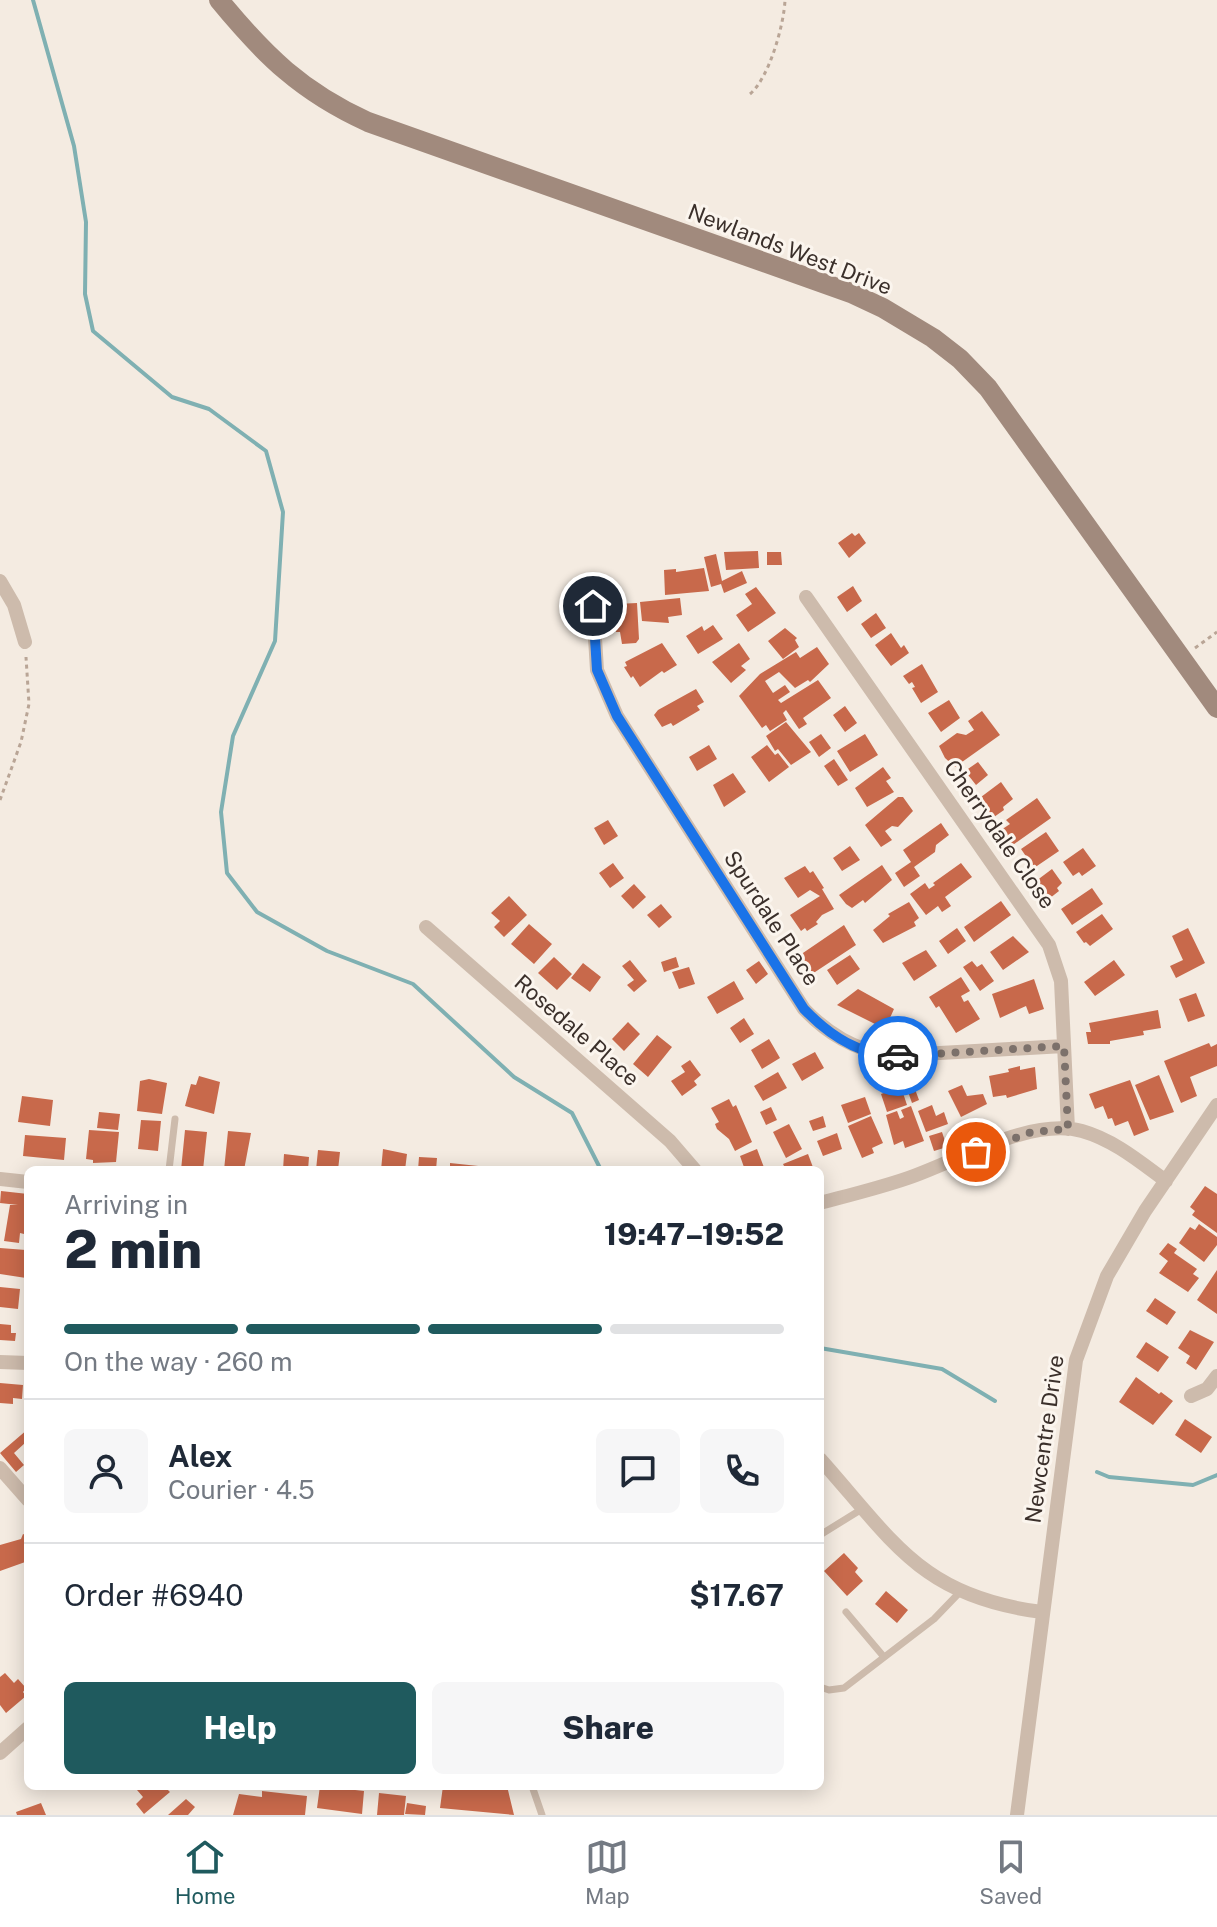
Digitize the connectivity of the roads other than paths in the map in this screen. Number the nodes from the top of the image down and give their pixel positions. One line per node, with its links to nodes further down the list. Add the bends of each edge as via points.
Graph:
1 (219, 0): 6 (street, Newlands West Drive, via 276,65 339,109 851,293 933,338 960,359 1007,412)
2 (0, 581): 5 (street)
3 (806, 597): 8 (street, Cherrydale Close, via 1049,945 1061,981)
4 (593, 606): 8 (street, Spurdale Place, via 597,670 617,716 804,1009 822,1028 863,1051 888,1056)
5 (25, 642)
6 (1217, 708)
7 (426, 927): 13 (street, Rosedale Place, via 670,1141)
8 (1064, 1046): 11 (street, Cherrydale Close)
9 (1217, 1105): 15 (street, Newcentre Drive)
10 (175, 1119): 12 (lane)
11 (1068, 1129): 15 (street, via 1102,1138); 17 (street, via 1032,1132 909,1178)
12 (169, 1166)
13 (692, 1166)
14 (0, 1179): 16 (street)
15 (1166, 1181): 29 (street, Newcentre Drive, via 1107,1276 1076,1360)
16 (24, 1182)
17 (824, 1202)
18 (0, 1362): 19 (street)
19 (24, 1363)
20 (1217, 1376): 21 (street, via 1207,1389)
21 (1191, 1396)
22 (824, 1464): 25 (street)
23 (0, 1468): 24 (street)
24 (24, 1495)
25 (863, 1509): 26 (lane); 27 (street, via 911,1560)
26 (824, 1536)
27 (960, 1592): 29 (street, via 998,1606); 30 (lane)
28 (846, 1612): 30 (lane)
29 (1042, 1612): 36 (street, Newcentre Drive)
30 (884, 1657): 31 (lane, via 844,1688)
31 (824, 1688)
32 (24, 1732): 33 (street)
33 (0, 1753)
34 (533, 1790): 35 (lane)
35 (542, 1815)
36 (1017, 1815)

